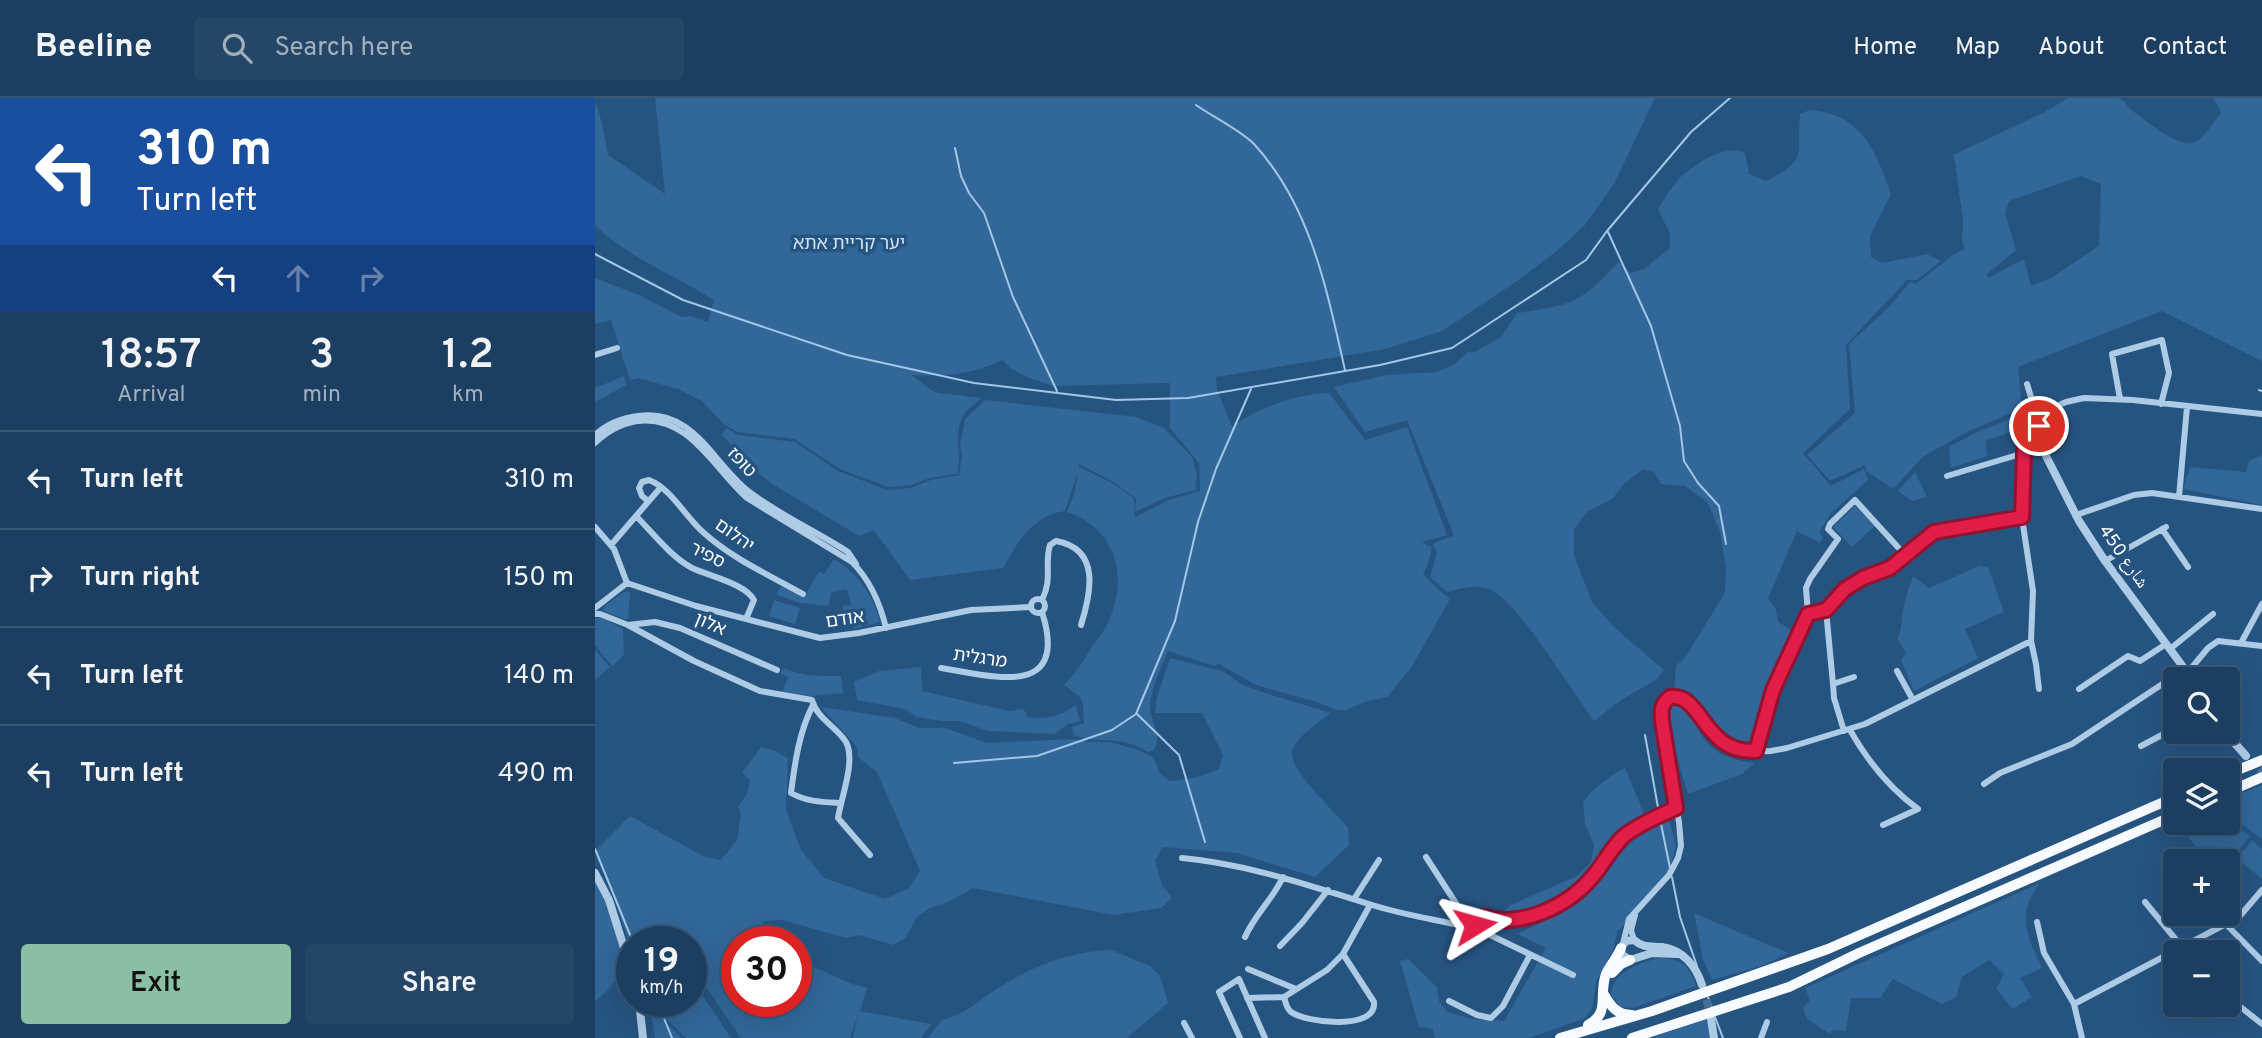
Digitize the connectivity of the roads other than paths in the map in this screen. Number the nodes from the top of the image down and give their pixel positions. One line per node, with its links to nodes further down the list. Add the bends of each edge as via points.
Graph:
1 (617, 348): 2 (street)
2 (595, 355)
3 (2027, 384): 8 (street)
4 (2120, 399): 5 (street); 5 (street, via 2112,354 2162,340 2169,373); 8 (street, via 2066,402)
5 (2161, 404): 6 (street)
6 (2187, 407): 7 (street); 15 (street)
7 (2262, 414)
8 (2038, 418): 11 (street, شارع 450); 12 (street)
9 (595, 435): 26 (street, טופז, via 630,417 649,415 676,421 700,438 751,493 848,552)
10 (595, 443): 26 (street, טופז, via 607,432 632,422 673,426 696,442 747,498)
11 (2043, 443): 12 (street, via 2038,437); 18 (street, شارع 450, via 2049,465)
12 (2026, 446): 13 (street); 20 (street)
13 (1947, 477)
14 (661, 486): 16 (street); 16 (street, via 642,482 640,492); 28 (street, יהלום, via 692,523 729,553)
15 (2179, 497): 17 (street); 18 (street, via 2134,495)
16 (648, 501): 19 (street)
17 (2262, 509)
18 (2076, 515): 24 (street, شارع 450)
19 (636, 516): 22 (street); 37 (street, ספיר, via 683,562 752,596)
20 (2022, 517): 23 (street, via 1934,532); 41 (street, via 2033,591)
21 (595, 527): 22 (street)
22 (611, 545): 27 (street)
23 (1905, 555): 33 (street, via 1890,568 1845,589); 35 (street, via 1856,500 1830,524 1828,529 1838,539 1806,588)
24 (2105, 561): 25 (street, via 2164,528); 44 (street, شارع 450)
25 (2187, 567)
26 (858, 568): 40 (street, טופז, via 879,604)
27 (627, 583): 32 (street); 37 (street, אודם)
28 (803, 594)
29 (1042, 600): 31 (street, via 1033,600); 34 (street); 39 (street, via 1050,574 1050,545 1056,541 1068,544 1089,569 1090,590)
30 (2262, 604): 42 (street)
31 (1031, 607): 34 (street); 40 (street, אודם, via 968,611)
32 (596, 608): 38 (street)
33 (1826, 610): 35 (street); 51 (street)
34 (1042, 612): 47 (street, מרגלית, via 1047,649 1040,666 1029,675 1004,677)
35 (1808, 614): 61 (street, via 1773,690)
36 (2213, 614): 44 (street)
37 (746, 619): 40 (street, אודם, via 820,638)
38 (628, 625): 48 (street, אלון, via 655,622 680,628); 56 (street, via 736,682 775,695 812,700)
39 (1081, 625)
40 (886, 628)
41 (2031, 641): 53 (street); 55 (street)
42 (2241, 643): 43 (street); 46 (street, via 2218,640)
43 (2262, 646)
44 (2168, 647): 45 (street, شارع 450); 54 (street, via 2140,660 2128,656)
45 (2183, 667)
46 (2193, 667)
47 (941, 668)
48 (777, 670)
49 (1897, 671): 55 (street)
50 (1854, 677): 51 (street)
51 (1833, 684): 57 (street)
52 (2163, 688): 66 (street, via 2072,744)
53 (2039, 689)
54 (2079, 689)
55 (1913, 700): 57 (street)
56 (813, 705): 69 (street, via 847,743 849,765); 69 (street, via 804,723 791,793 817,802)
57 (1847, 731): 61 (street, via 1787,748); 72 (street, via 1896,791 1918,809)
58 (2163, 734): 60 (street)
59 (2236, 744): 62 (street)
60 (2141, 746)
61 (1756, 751): 70 (street, via 1725,744 1691,703 1679,697 1664,701 1662,721)
62 (2246, 756)
63 (2262, 760): 64 (highway)
64 (2240, 769)
65 (2262, 776): 67 (highway)
66 (1984, 784)
67 (2240, 786)
68 (2163, 802): 118 (highway, via 1828,949)
69 (841, 803): 73 (street, via 838,818)
70 (1676, 808): 86 (street, via 1678,858); 88 (street, via 1621,839 1593,877 1570,898 1523,919)
71 (2163, 820): 125 (highway, via 1789,987)
72 (1884, 825)
73 (870, 855)
74 (1426, 857): 90 (street)
75 (1182, 858): 78 (street)
76 (1379, 860): 82 (street)
77 (595, 873): 91 (street)
78 (1283, 877): 79 (street); 95 (street)
79 (1328, 890): 82 (street); 99 (street)
80 (2262, 890): 81 (street)
81 (2256, 898): 84 (street); 87 (street)
82 (1354, 899): 85 (street)
83 (2145, 902): 96 (street)
84 (2262, 904)
85 (1370, 905): 90 (street); 101 (street)
86 (1636, 913): 98 (street, via 1631,930); 100 (street, via 1627,923)
87 (2240, 916)
88 (1491, 921): 90 (street, via 1482,918); 94 (street)
89 (2037, 922): 116 (street, via 2044,953)
90 (1475, 925): 94 (street, via 1480,934)
91 (617, 926)
92 (2224, 926): 97 (street)
93 (2227, 926): 106 (street)
94 (1488, 934): 103 (street)
95 (1245, 937)
96 (2176, 940)
97 (2201, 940)
98 (1637, 943): 100 (street, via 1626,941); 102 (street); 104 (street, via 1641,952)
99 (1280, 946)
100 (1622, 946): 104 (street, via 1622,955); 109 (highway)
101 (1343, 954): 111 (street); 113 (street, via 1374,1002 1371,1015 1340,1022 1300,1017 1287,1007)
102 (1677, 954): 104 (street, via 1653,953); 110 (street, via 1694,965)
103 (1530, 955): 108 (street); 115 (street, via 1503,1006 1491,1018)
104 (1634, 959): 109 (highway)
105 (2163, 960): 116 (street)
106 (2262, 961)
107 (1248, 968): 111 (street)
108 (1573, 975)
109 (1605, 980): 112 (highway)
110 (1702, 985)
111 (1296, 989): 113 (street)
112 (1602, 992): 118 (highway, via 1623,1014); 124 (highway, via 1601,1016)
113 (1284, 997): 114 (street)
114 (1247, 998): 128 (street, via 1239,979 1219,992); 129 (street)
115 (1449, 1001)
116 (2074, 1004): 132 (street)
117 (2240, 1007): 123 (street)
118 (1652, 1010): 124 (highway)
119 (641, 1017): 126 (street)
120 (1711, 1019): 130 (street)
121 (1766, 1022): 131 (street)
122 (1184, 1023): 127 (street)
123 (2262, 1024)
124 (1565, 1037)
125 (1637, 1037)
126 (643, 1038)
127 (1192, 1038)
128 (1240, 1038)
129 (1265, 1038)
130 (1714, 1038)
131 (1761, 1038)
132 (2082, 1038)

